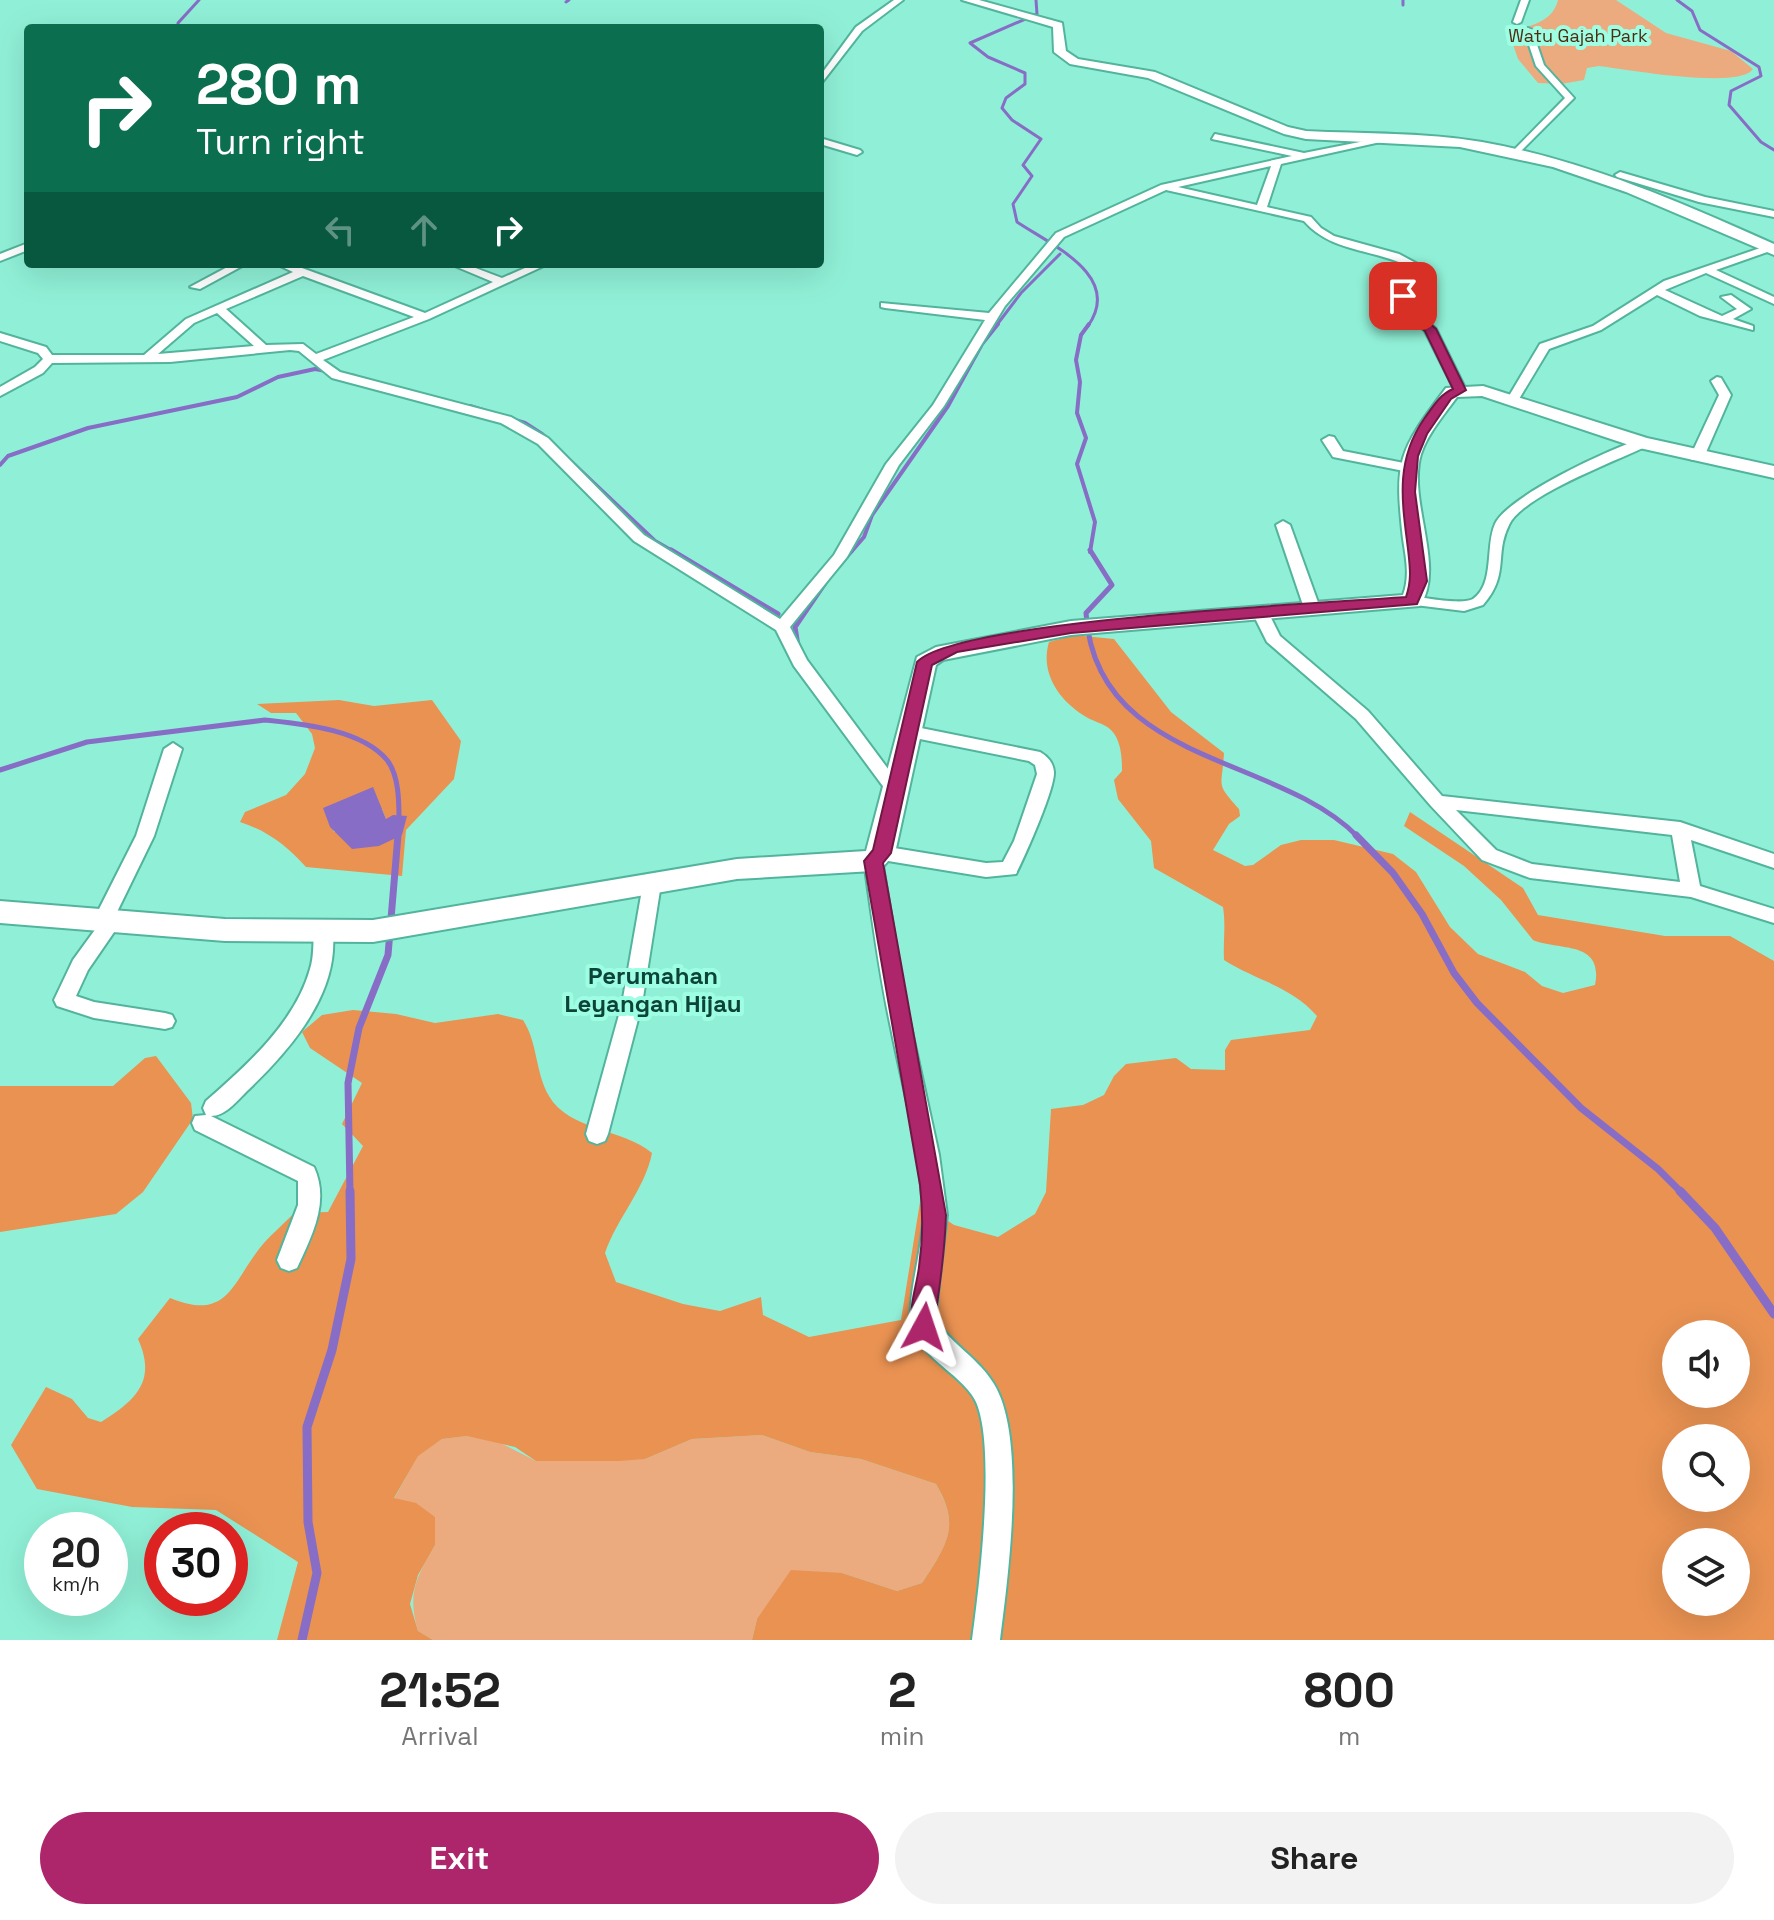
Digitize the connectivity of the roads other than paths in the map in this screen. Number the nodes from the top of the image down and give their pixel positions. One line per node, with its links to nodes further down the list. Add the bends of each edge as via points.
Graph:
1 (899, 0): 7 (street, via 859,29)
2 (967, 0): 10 (street, via 1059,26 1060,52 1074,62 1144,72 1294,133)
3 (1525, 0): 4 (street)
4 (1517, 22)
5 (1528, 30): 13 (street, via 1540,66 1570,98)
6 (831, 51): 7 (street)
7 (842, 53): 8 (street)
8 (824, 77)
9 (1215, 137): 14 (street)
10 (1382, 139): 13 (street); 14 (street)
11 (824, 142): 12 (street)
12 (857, 152)
13 (1516, 153): 21 (street, via 1617,184)
14 (1307, 157): 15 (street)
15 (1277, 162): 17 (street); 18 (street)
16 (1620, 175): 19 (street)
17 (1164, 187): 18 (street); 38 (street, via 1058,237)
18 (1261, 209): 47 (street, via 1307,219 1316,232 1419,267 1425,281 1406,292 1402,304 1430,329)
19 (1774, 214)
20 (24, 248): 22 (street)
21 (1772, 249): 27 (street)
22 (0, 258)
23 (233, 268): 30 (street)
24 (292, 268): 28 (street)
25 (465, 268): 29 (street)
26 (534, 268): 29 (street)
27 (1708, 270): 31 (street); 33 (street)
28 (302, 272): 36 (street); 37 (street)
29 (502, 282): 37 (street)
30 (196, 287)
31 (1656, 290): 39 (street); 49 (street, via 1597,328 1544,347)
32 (1727, 297): 39 (street, via 1745,309)
33 (1774, 301)
34 (194, 302): 36 (street)
35 (885, 305): 38 (street)
36 (216, 309): 42 (street); 43 (street, via 180,326)
37 (425, 317): 45 (street)
38 (992, 317): 59 (street, via 938,406 893,464 840,557)
39 (1722, 320): 40 (street)
40 (1749, 328)
41 (0, 337): 44 (street, via 42,350)
42 (261, 346): 43 (street); 45 (street, via 303,348)
43 (147, 358): 44 (street)
44 (49, 359): 48 (street)
45 (321, 366): 59 (street, via 527,429 577,471 639,538)
46 (1717, 381): 52 (street, via 1725,395)
47 (1460, 390): 49 (street); 53 (street, via 1447,396 1430,420)
48 (0, 392)
49 (1512, 401): 51 (street)
50 (1329, 440): 53 (street, via 1338,454)
51 (1642, 443): 52 (street); 56 (street, via 1519,504 1503,521 1496,574 1478,602 1464,606)
52 (1697, 457): 54 (street)
53 (1409, 468): 56 (street, via 1419,581)
54 (1774, 472)
55 (1283, 525): 57 (street)
56 (1412, 601): 57 (street)
57 (1312, 608): 58 (street)
58 (1260, 612): 60 (street, via 1071,628 953,648 930,657); 63 (street, via 1273,639 1362,715)
59 (782, 627): 62 (street, via 800,662)
60 (911, 732): 62 (street); 65 (street, via 1034,756 1043,762 1046,774 1009,869)
61 (173, 749): 71 (street, via 145,836)
62 (894, 789): 65 (street)
63 (1437, 802): 64 (street); 68 (street, via 1502,862 1530,871)
64 (1680, 829): 66 (street); 68 (street)
65 (877, 857): 67 (street, via 737,869); 76 (street, via 895,999 928,1155 935,1215 923,1322 968,1369 994,1413 993,1591)
66 (1774, 861)
67 (652, 884): 72 (street, via 408,927); 74 (street, via 632,1004)
68 (1691, 890): 70 (street)
69 (0, 912): 71 (street)
70 (1774, 916)
71 (107, 922): 72 (street); 73 (street, via 65,992 65,1001)
72 (324, 932): 75 (street, via 321,968 310,998 258,1067 209,1115 311,1182 312,1196)
73 (165, 1021)
74 (597, 1134)
75 (289, 1260)
76 (986, 1640)

